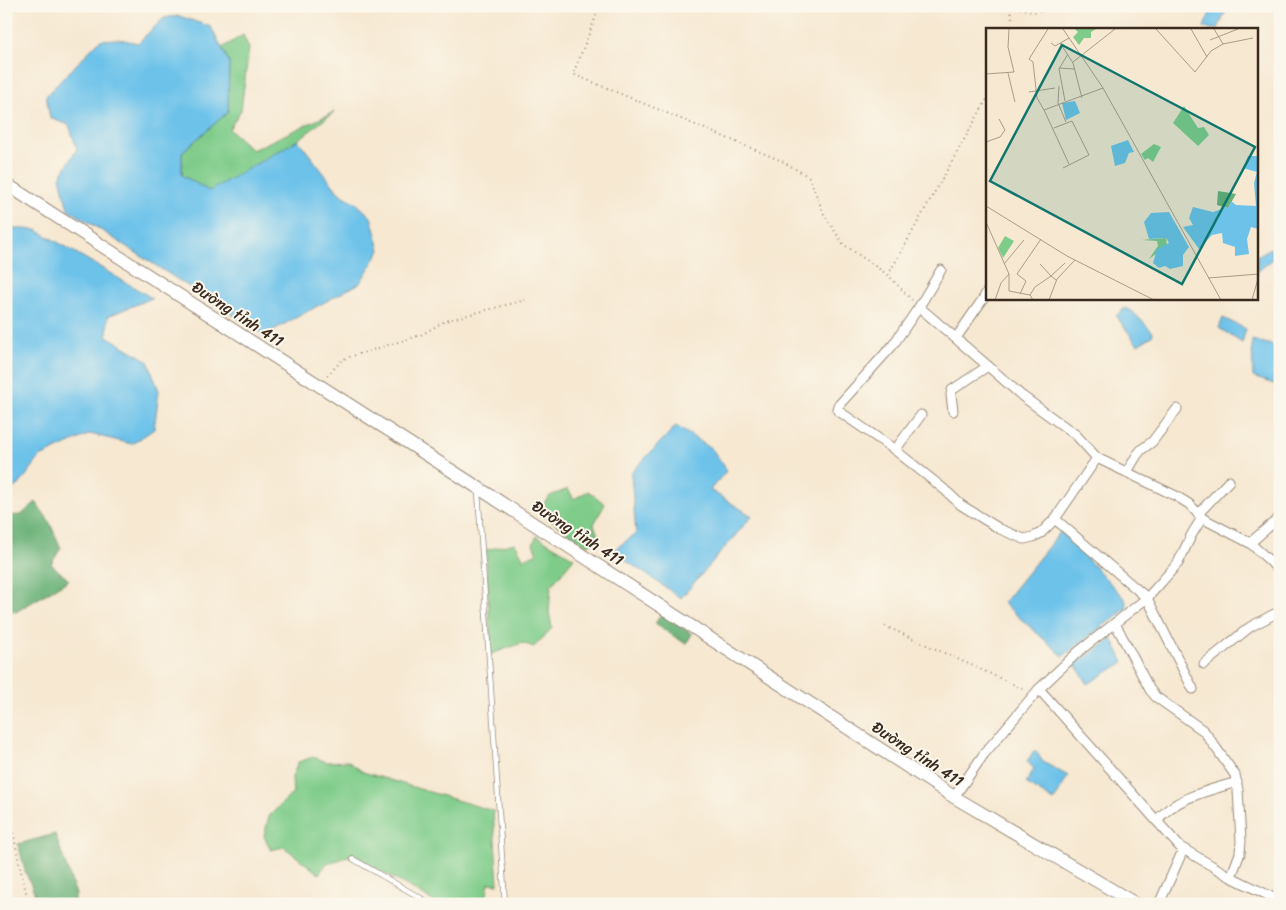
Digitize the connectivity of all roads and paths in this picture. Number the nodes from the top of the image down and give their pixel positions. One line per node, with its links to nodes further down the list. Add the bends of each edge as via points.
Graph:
1 (600, 6): 8 (path, via 573,74 782,161 802,173 809,178 824,214 843,244)
2 (1056, 6): 3 (path, via 1036,12)
3 (1010, 7): 4 (path)
4 (1013, 28)
5 (986, 100): 8 (path)
6 (6, 184): 14 (main road, Đường tỉnh 411)
7 (941, 270): 11 (street)
8 (888, 275): 11 (path)
9 (986, 294): 12 (street)
10 (525, 300): 14 (path, via 446,321 421,335 342,359)
11 (919, 307): 12 (street); 18 (street, via 893,345 838,406 840,412)
12 (956, 338): 13 (street)
13 (988, 366): 16 (street, via 952,390); 19 (street, via 1022,396 1076,435)
14 (319, 385): 22 (main road, Đường tỉnh 411)
15 (1176, 409): 20 (street, via 1152,442 1137,455)
16 (954, 411)
17 (921, 415): 18 (street)
18 (895, 450): 25 (street, via 961,505 1024,539 1041,532)
19 (1097, 458): 20 (street); 25 (street)
20 (1127, 472): 23 (street, via 1176,496)
21 (1229, 481): 23 (street)
22 (477, 487): 37 (main road, Đường tỉnh 411); 45 (lane)
23 (1200, 516): 26 (street); 28 (street, via 1178,563)
24 (1280, 516): 26 (street)
25 (1055, 519): 28 (street)
26 (1250, 543): 27 (street)
27 (1280, 573)
28 (1147, 598): 30 (street); 33 (street)
29 (1280, 611): 32 (street, via 1256,623)
30 (1115, 623): 34 (street); 36 (street, via 1150,690 1204,732)
31 (885, 626): 34 (path)
32 (1204, 664)
33 (1193, 688)
34 (1037, 691): 37 (street, via 984,754); 38 (street)
35 (9, 773): 43 (path, via 16,853)
36 (1237, 782): 38 (street, via 1182,801); 41 (street, via 1241,842)
37 (954, 797): 46 (main road, Đường tỉnh 411)
38 (1157, 821): 39 (street)
39 (1183, 850): 41 (street); 47 (street)
40 (352, 859): 44 (lane)
41 (1231, 877): 42 (street)
42 (1280, 901)
43 (29, 904)
44 (431, 904)
45 (505, 904)
46 (1136, 904)
47 (1159, 904)

